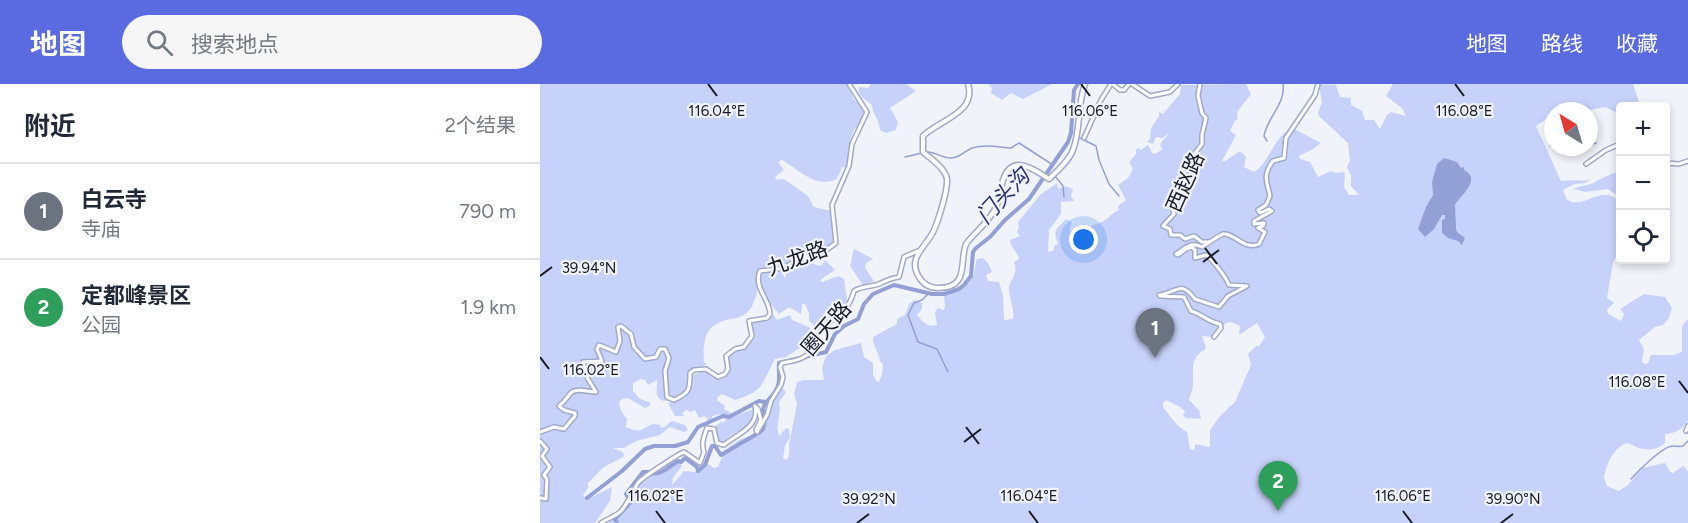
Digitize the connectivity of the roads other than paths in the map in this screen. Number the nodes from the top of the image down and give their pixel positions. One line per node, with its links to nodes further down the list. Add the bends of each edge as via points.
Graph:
1 (849, 84): 19 (street, 九龙路, via 867,112 832,205 836,243 785,268 760,271 760,292 770,314 749,321 752,336 744,347 726,356 725,374 718,377 706,369 694,369 686,394 669,399 664,371 669,358 665,349 660,349 656,357 645,359 634,346 631,334 621,326 616,351 599,345 602,361 584,362 596,392 572,392 560,406 575,412 569,425)
2 (968, 84): 15 (main road, via 969,99 962,110 923,136 923,152 944,171 947,184 933,232)
3 (1084, 84): 15 (main road, via 1074,149 1069,158 1046,177 1023,165 1005,175 996,209 966,244 962,274 954,284 935,288 921,280 915,267)
4 (1112, 84): 5 (street, via 1124,90); 9 (street)
5 (1131, 84): 6 (street, via 1150,96 1170,92)
6 (1178, 84)
7 (1200, 84): 14 (street, 西赵路, via 1198,96 1206,118 1202,144 1193,156 1190,175 1171,204 1174,214 1163,226 1170,229 1171,235 1185,239 1194,236)
8 (1318, 84): 14 (street, via 1315,95 1288,133 1284,158 1273,161 1268,169 1265,182 1270,196 1258,210 1272,212 1253,222 1264,223 1258,228 1265,232 1260,242 1254,246 1225,234)
9 (1084, 138)
10 (1616, 146): 13 (street)
11 (1688, 161): 12 (street)
12 (1670, 163)
13 (1586, 164)
14 (1209, 242): 16 (street, via 1202,247 1192,244 1176,254 1192,248 1195,258 1210,258 1229,285 1246,286 1218,307 1195,299 1183,288 1158,295 1184,297 1191,311 1220,324)
15 (918, 251): 22 (street, 圈天路, via 904,257 899,277 854,291 849,305 819,333 815,347 803,358 781,365 781,385 757,432 761,420 755,406 753,424 722,446 717,443 714,429 707,428 700,463 684,452 679,453 641,479 627,503)
16 (1214, 337)
17 (1688, 426): 18 (street)
18 (1686, 431)
19 (540, 432)
20 (540, 441): 21 (street, via 547,449 542,456 550,466 544,475 546,498)
21 (540, 498)
22 (602, 523)

